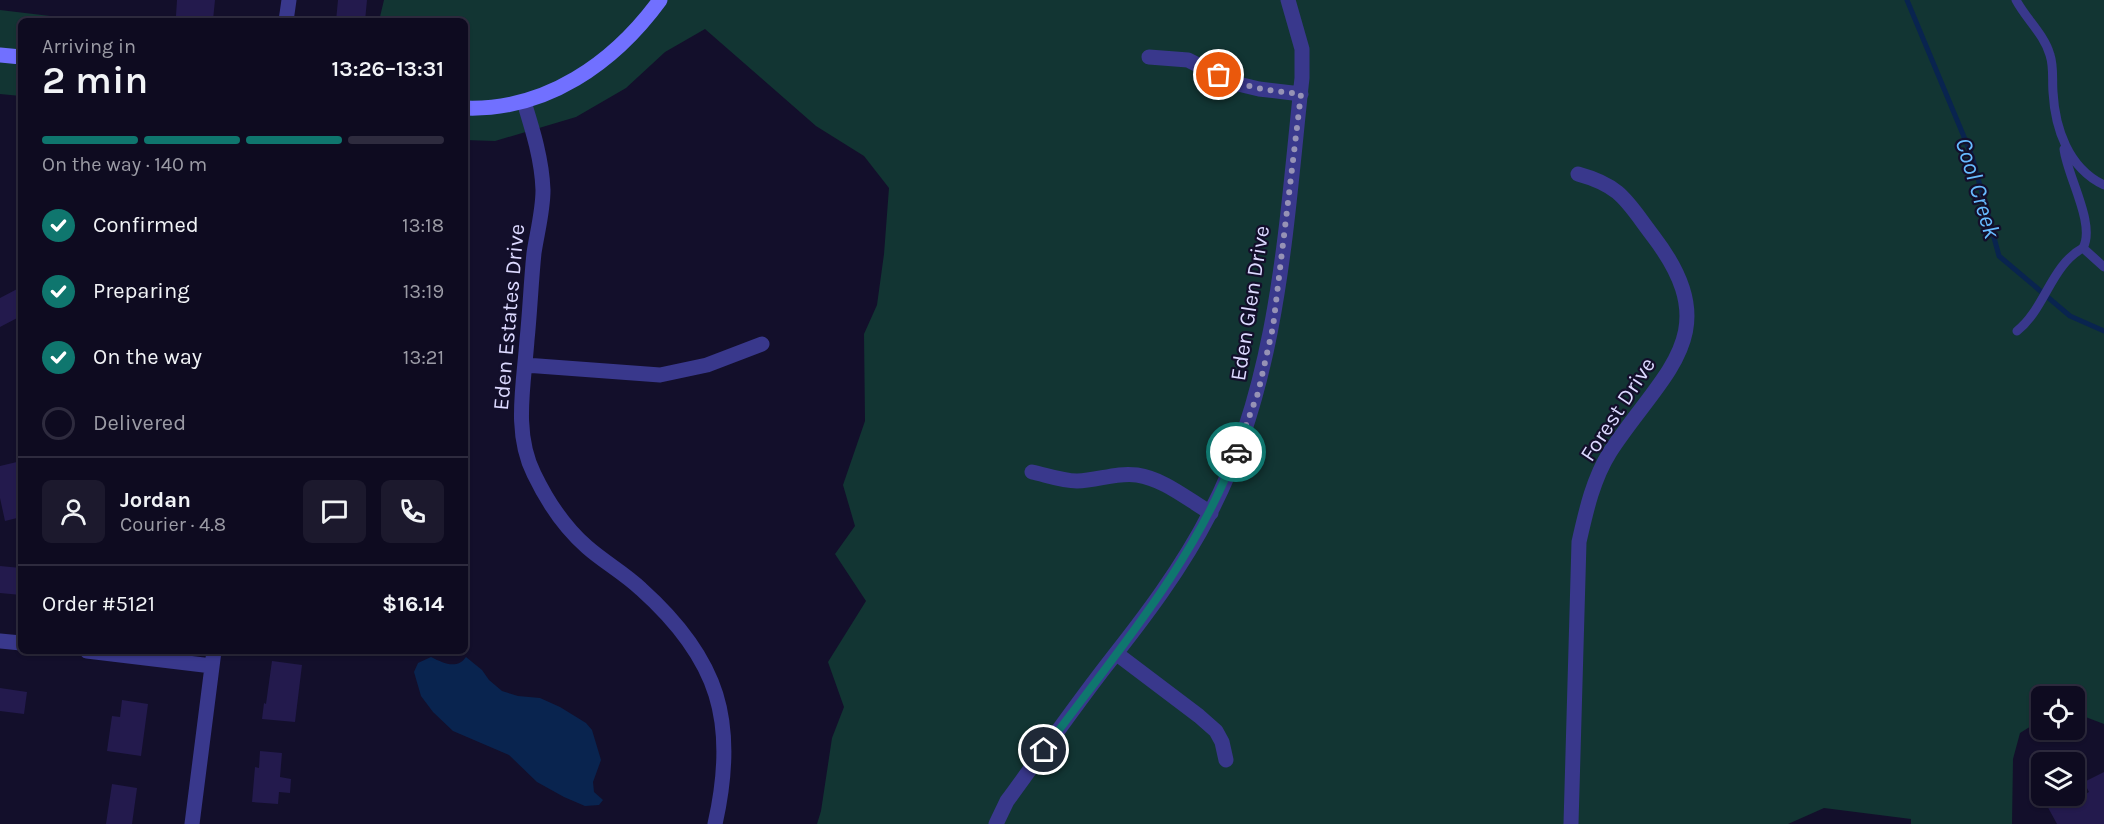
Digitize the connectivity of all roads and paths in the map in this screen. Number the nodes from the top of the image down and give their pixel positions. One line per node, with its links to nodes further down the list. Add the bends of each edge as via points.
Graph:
1 (289, 0): 5 (street)
2 (660, 0): 10 (street, via 642,26 605,60 559,89)
3 (1288, 0): 9 (street, Eden Glen Drive, via 1302,49)
4 (2016, 0): 12 (lane, via 2051,56 2055,112)
5 (286, 18)
6 (0, 55): 7 (street)
7 (18, 57)
8 (1149, 57): 9 (street, via 1188,60 1234,83)
9 (1301, 94): 21 (street, Eden Glen Drive, via 1273,327 1258,393)
10 (524, 102): 11 (street); 19 (street, Eden Estates Drive, via 538,150 543,192)
11 (468, 108)
12 (2063, 140): 14 (lane, via 2078,165); 15 (lane, via 2085,222)
13 (1578, 174): 31 (street, Forest Drive, via 1598,179 1619,191 1678,273 1687,313 1682,344 1671,370 1609,453 1586,508 1579,542)
14 (2104, 185)
15 (2083, 248): 16 (lane); 17 (lane, via 2064,264 2034,313)
16 (2104, 267)
17 (2017, 331)
18 (762, 344): 19 (street, via 707,365 660,375)
19 (525, 365): 29 (street, Eden Estates Drive, via 525,445 533,472 555,510 586,547 640,588 676,624 698,653 716,693 726,741 723,792)
20 (1032, 472): 21 (street, via 1068,481 1115,474 1147,477)
21 (1211, 513): 25 (street, Eden Glen Drive, via 1179,567)
22 (0, 641): 23 (street)
23 (18, 644)
24 (141, 654): 26 (street)
25 (1117, 654): 27 (street, via 1216,731); 30 (street, Eden Glen Drive, via 1007,801)
26 (213, 658): 28 (street)
27 (1226, 760)
28 (192, 824)
29 (715, 824)
30 (996, 824)
31 (1571, 824)

